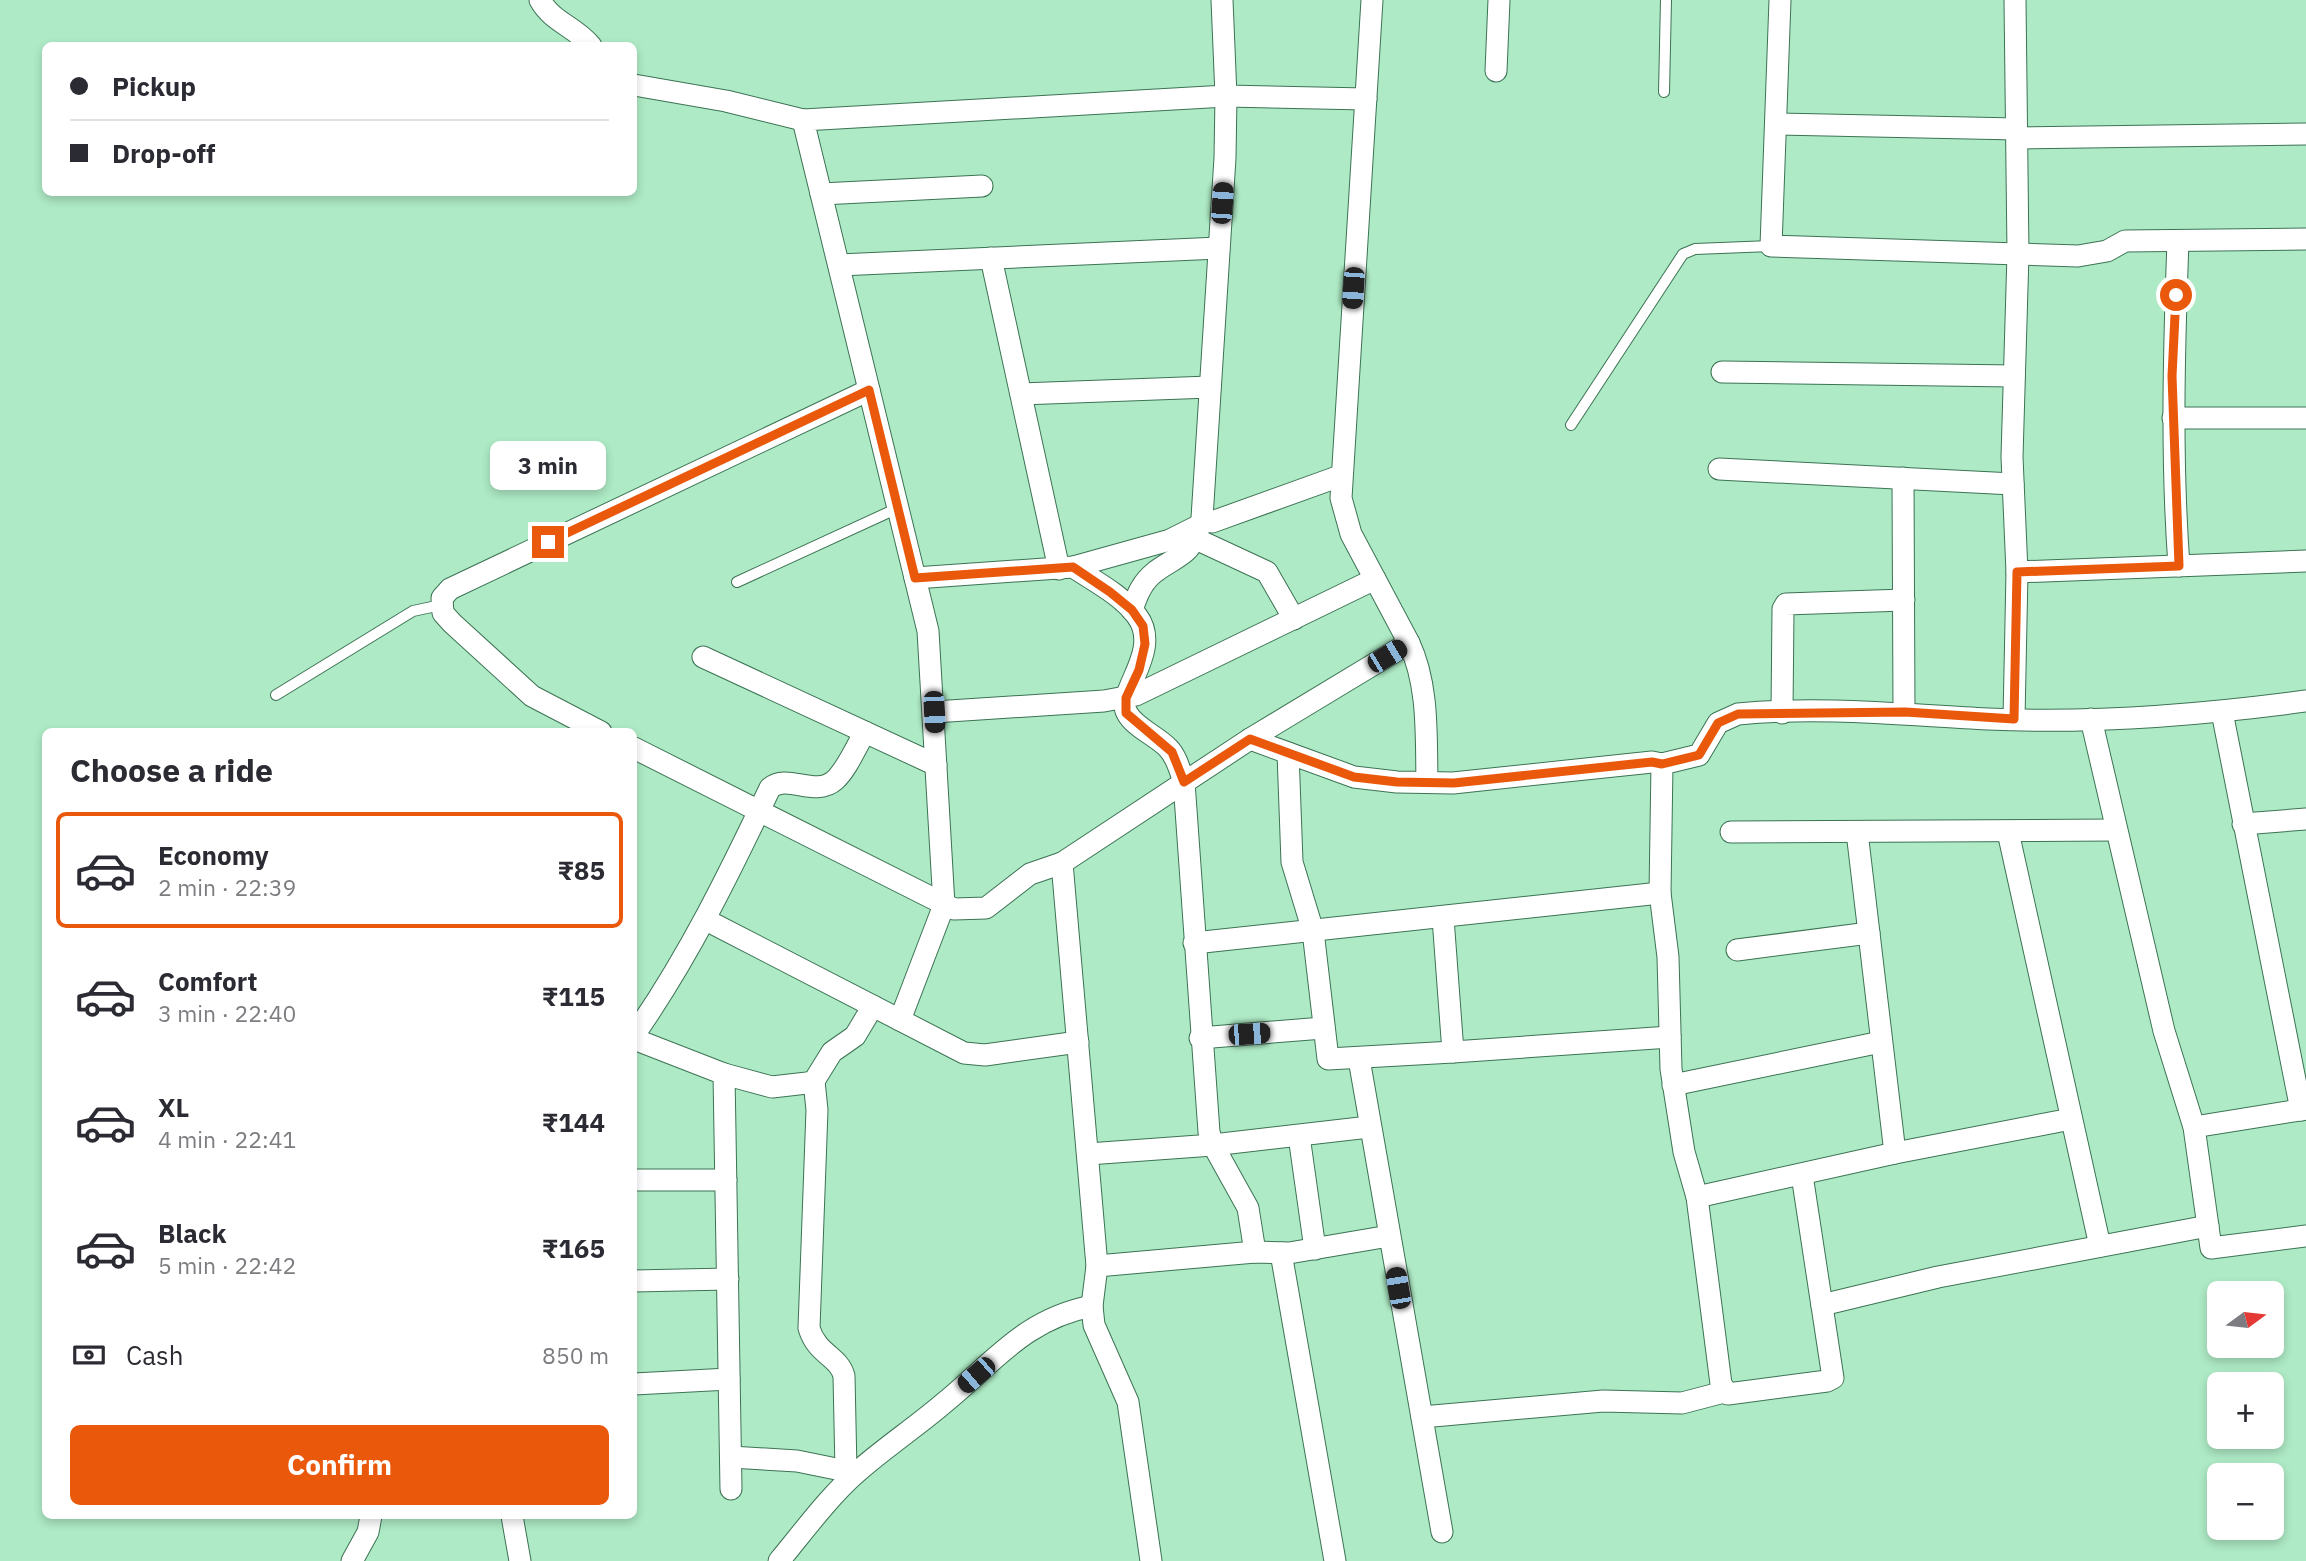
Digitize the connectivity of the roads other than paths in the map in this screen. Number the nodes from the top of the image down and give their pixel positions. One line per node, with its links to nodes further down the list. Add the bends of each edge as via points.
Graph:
1 (540, 0): 8 (street, via 559,23)
2 (1222, 0): 12 (street)
3 (1373, 0): 13 (street)
4 (1499, 0): 9 (street)
5 (1666, 0): 11 (lane)
6 (1780, 0): 15 (street)
7 (2015, 0): 16 (street)
8 (587, 42)
9 (1496, 71)
10 (637, 86): 14 (street)
11 (1664, 92)
12 (1226, 96): 13 (street); 14 (street); 23 (street)
13 (1366, 99): 36 (street)
14 (803, 120): 19 (street)
15 (1777, 124): 16 (street); 22 (street)
16 (2017, 134): 17 (street); 24 (street)
17 (2306, 134)
18 (982, 186): 19 (street)
19 (821, 194): 26 (street)
20 (2306, 239): 21 (street)
21 (2178, 241): 24 (street, via 2125,241 2107,251 2078,256); 32 (street)
22 (1771, 247): 24 (street); 34 (lane, via 1695,249 1683,254)
23 (1219, 248): 25 (street); 29 (street)
24 (2018, 254): 28 (street)
25 (991, 258): 26 (street); 31 (street)
26 (839, 265): 30 (street)
27 (1722, 372): 28 (street)
28 (2014, 376): 38 (street)
29 (1210, 387): 31 (street); 40 (street)
30 (869, 390): 39 (street); 49 (street, via 450,589)
31 (1021, 394): 43 (street)
32 (2173, 418): 33 (street); 42 (street)
33 (2306, 418)
34 (1571, 425)
35 (1719, 468): 37 (street)
36 (1340, 476): 40 (street); 46 (street, via 1345,516)
37 (1903, 478): 38 (street); 48 (street)
38 (2013, 484): 44 (street)
39 (898, 508): 45 (street); 47 (lane)
40 (1199, 530): 43 (street); 50 (street, via 1186,552 1146,581); 51 (street, via 1267,572)
41 (2306, 561): 42 (street)
42 (2179, 566): 44 (street)
43 (1066, 568): 45 (street); 50 (street)
44 (2017, 572): 61 (street)
45 (915, 578): 57 (street, via 928,631)
46 (1375, 579): 51 (street); 52 (street)
47 (737, 582)
48 (1903, 600): 58 (street); 60 (street, via 1786,604)
49 (441, 605): 54 (lane, via 413,611); 63 (street, via 452,622 532,696)
50 (1132, 610): 55 (street, via 1146,635 1139,670)
51 (1294, 618): 55 (street)
52 (1409, 643): 65 (street); 71 (street, via 1421,684)
53 (703, 657): 64 (street)
54 (276, 695)
55 (1126, 698): 57 (street); 70 (street, via 1126,713 1172,752)
56 (2306, 701): 59 (street)
57 (934, 712): 69 (street)
58 (1905, 712): 60 (street); 61 (street)
59 (2222, 712): 62 (street); 74 (street)
60 (1782, 713): 68 (street, via 1728,716 1718,723 1699,755)
61 (2014, 719): 62 (street)
62 (2091, 719): 75 (street)
63 (593, 728)
64 (865, 732): 69 (street); 72 (street, via 834,781 818,787 774,785)
65 (1250, 739): 67 (street); 70 (street)
66 (637, 750): 72 (street)
67 (1288, 753): 71 (street, via 1354,777); 84 (street, via 1292,862)
68 (1662, 764): 71 (street); 80 (street)
69 (936, 765): 81 (street)
70 (1184, 782): 79 (street); 86 (street)
71 (1427, 782)
72 (759, 812): 81 (street); 83 (street)
73 (2306, 819): 74 (street)
74 (2243, 824): 102 (street)
75 (2116, 830): 78 (street); 104 (street, via 2164,1031)
76 (1731, 832): 77 (street)
77 (1857, 832): 78 (street); 85 (street)
78 (2008, 832): 103 (street)
79 (1062, 863): 81 (street, via 1030,874 986,908 966,911); 95 (street)
80 (1660, 893): 82 (street); 92 (street, via 1668,957)
81 (944, 905): 89 (street)
82 (1443, 918): 84 (street); 97 (street)
83 (706, 919): 88 (street); 91 (street)
84 (1312, 931): 86 (street); 90 (street)
85 (1869, 933): 87 (street); 96 (street)
86 (1194, 943): 94 (street)
87 (1737, 950)
88 (873, 1006): 89 (street); 100 (street, via 855,1036 832,1052)
89 (900, 1020): 95 (street, via 974,1055)
90 (1323, 1028): 94 (street); 98 (street, via 1328,1059)
91 (637, 1033)
92 (1670, 1037): 97 (street); 101 (street)
93 (637, 1038): 99 (street)
94 (1200, 1038): 107 (street, via 1204,1100)
95 (1078, 1042): 109 (street)
96 (1881, 1042): 101 (street); 108 (street)
97 (1453, 1052): 98 (street)
98 (1359, 1059): 105 (street)
99 (724, 1074): 100 (street, via 772,1087); 112 (street)
100 (814, 1080): 131 (street, via 817,1110 809,1328 818,1349 842,1369)
101 (1673, 1086): 113 (street)
102 (2304, 1109): 104 (street)
103 (2071, 1119): 108 (street); 117 (street)
104 (2194, 1126): 114 (street)
105 (1369, 1127): 106 (street); 115 (street)
106 (1299, 1136): 107 (street); 118 (street)
107 (1213, 1145): 109 (street); 119 (street, via 1248,1209)
108 (1895, 1153): 110 (street)
109 (1087, 1154): 121 (street)
110 (1802, 1175): 113 (street); 124 (street)
111 (637, 1180): 112 (street)
112 (726, 1180): 122 (street)
113 (1697, 1197): 128 (street)
114 (2208, 1226): 116 (street, via 2211,1248); 117 (street)
115 (1389, 1236): 118 (street); 129 (street)
116 (2306, 1236)
117 (2100, 1246): 124 (street)
118 (1315, 1249): 120 (street)
119 (1255, 1252): 120 (street); 121 (street)
120 (1281, 1253): 140 (street)
121 (1097, 1266): 125 (street)
122 (728, 1279): 123 (street); 126 (street)
123 (637, 1281)
124 (1822, 1305): 128 (street, via 1833,1378)
125 (1092, 1306): 131 (street, via 1062,1311 1037,1324); 139 (street, via 1098,1339 1128,1402)
126 (729, 1379): 127 (street); 130 (street)
127 (637, 1384)
128 (1724, 1392): 129 (street, via 1682,1403 1603,1401)
129 (1422, 1417): 135 (street)
130 (731, 1457): 131 (street, via 797,1461); 132 (street)
131 (851, 1472): 138 (street)
132 (731, 1489)
133 (370, 1519): 136 (street)
134 (513, 1519): 137 (street)
135 (1442, 1532)
136 (352, 1561)
137 (520, 1561)
138 (779, 1561)
139 (1151, 1561)
140 (1335, 1561)

